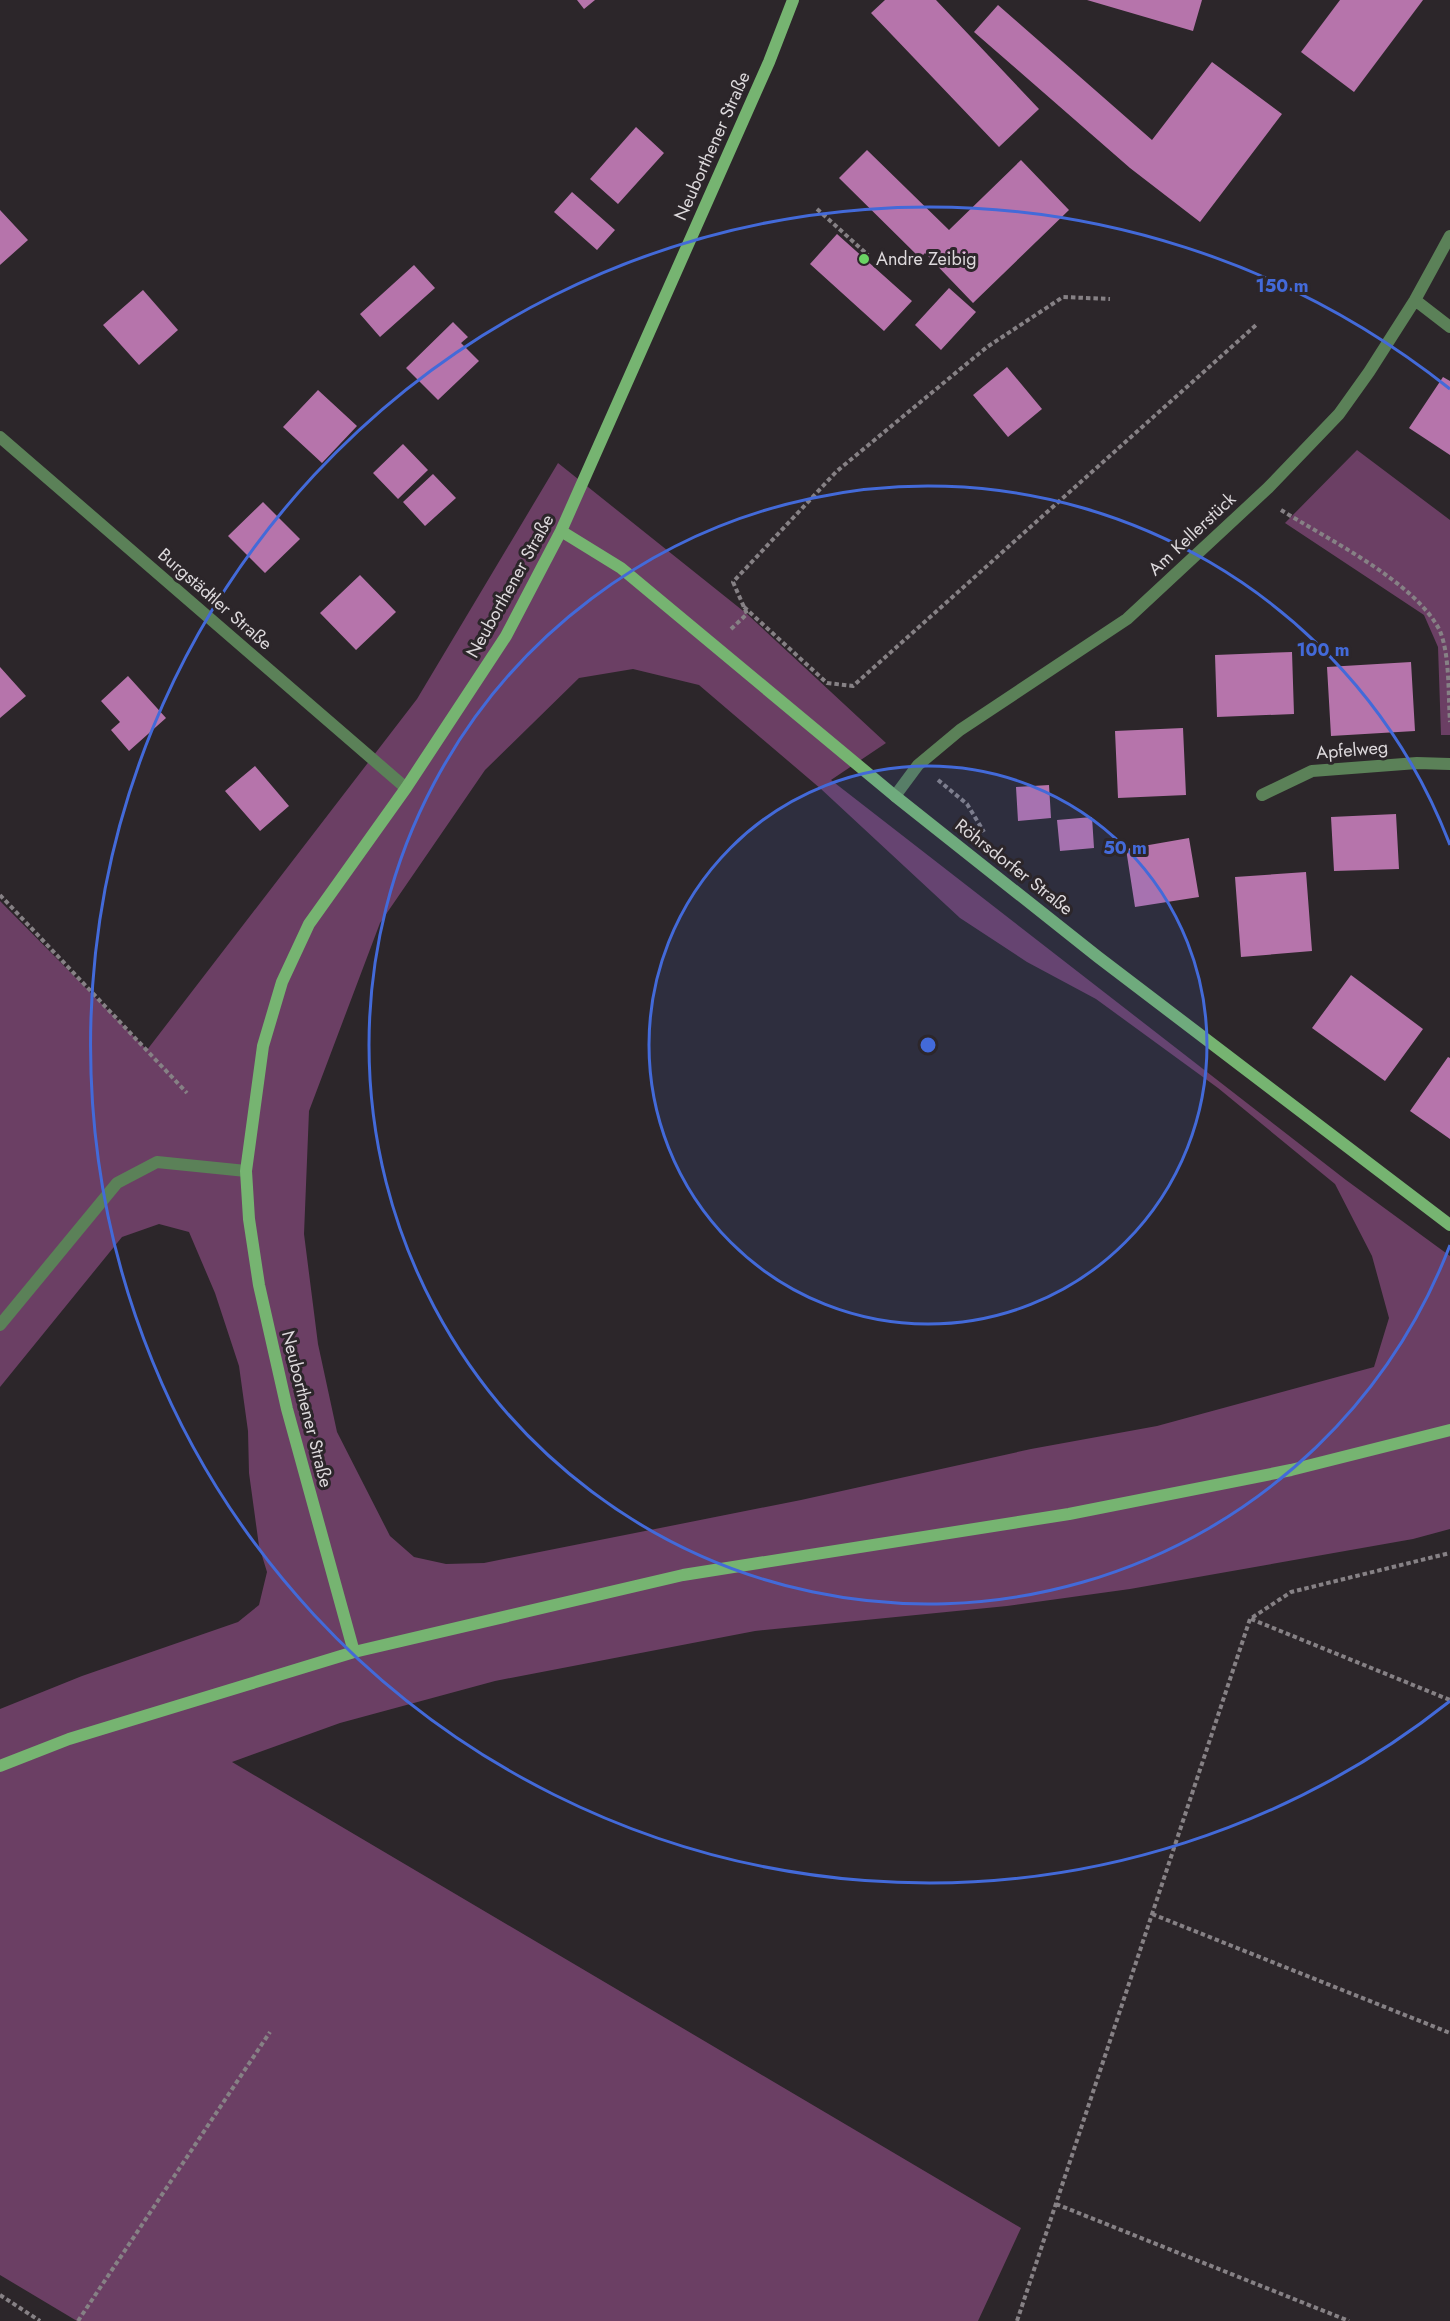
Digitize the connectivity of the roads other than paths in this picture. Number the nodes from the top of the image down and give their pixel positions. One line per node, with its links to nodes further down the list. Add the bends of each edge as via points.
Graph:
1 (793, 0): 6 (street, Neuborthener Straße)
2 (1450, 236): 3 (street, Am Kellerstück)
3 (1415, 300): 4 (street); 10 (street, Am Kellerstück, via 1339,414 1259,496 1127,619 960,730 918,765)
4 (1450, 327)
5 (0, 437): 8 (street, Burgstädtler Straße)
6 (561, 531): 8 (street, Neuborthener Straße, via 506,636); 10 (street, Röhrsdorfer Straße, via 621,568)
7 (1450, 764): 9 (street, Apfelweg, via 1312,771)
8 (406, 788): 11 (street, Neuborthener Straße, via 309,924 282,982 263,1046)
9 (1262, 795)
10 (895, 796): 12 (street, Röhrsdorfer Straße, via 1098,957)
11 (246, 1171): 13 (street, via 157,1162 117,1183); 15 (street, Neuborthener Straße, via 259,1285 287,1409)
12 (1450, 1225)
13 (0, 1325)
14 (1450, 1430): 15 (street, via 1291,1470 1070,1514 683,1575)
15 (354, 1652): 16 (street, via 69,1739)
16 (0, 1766)

